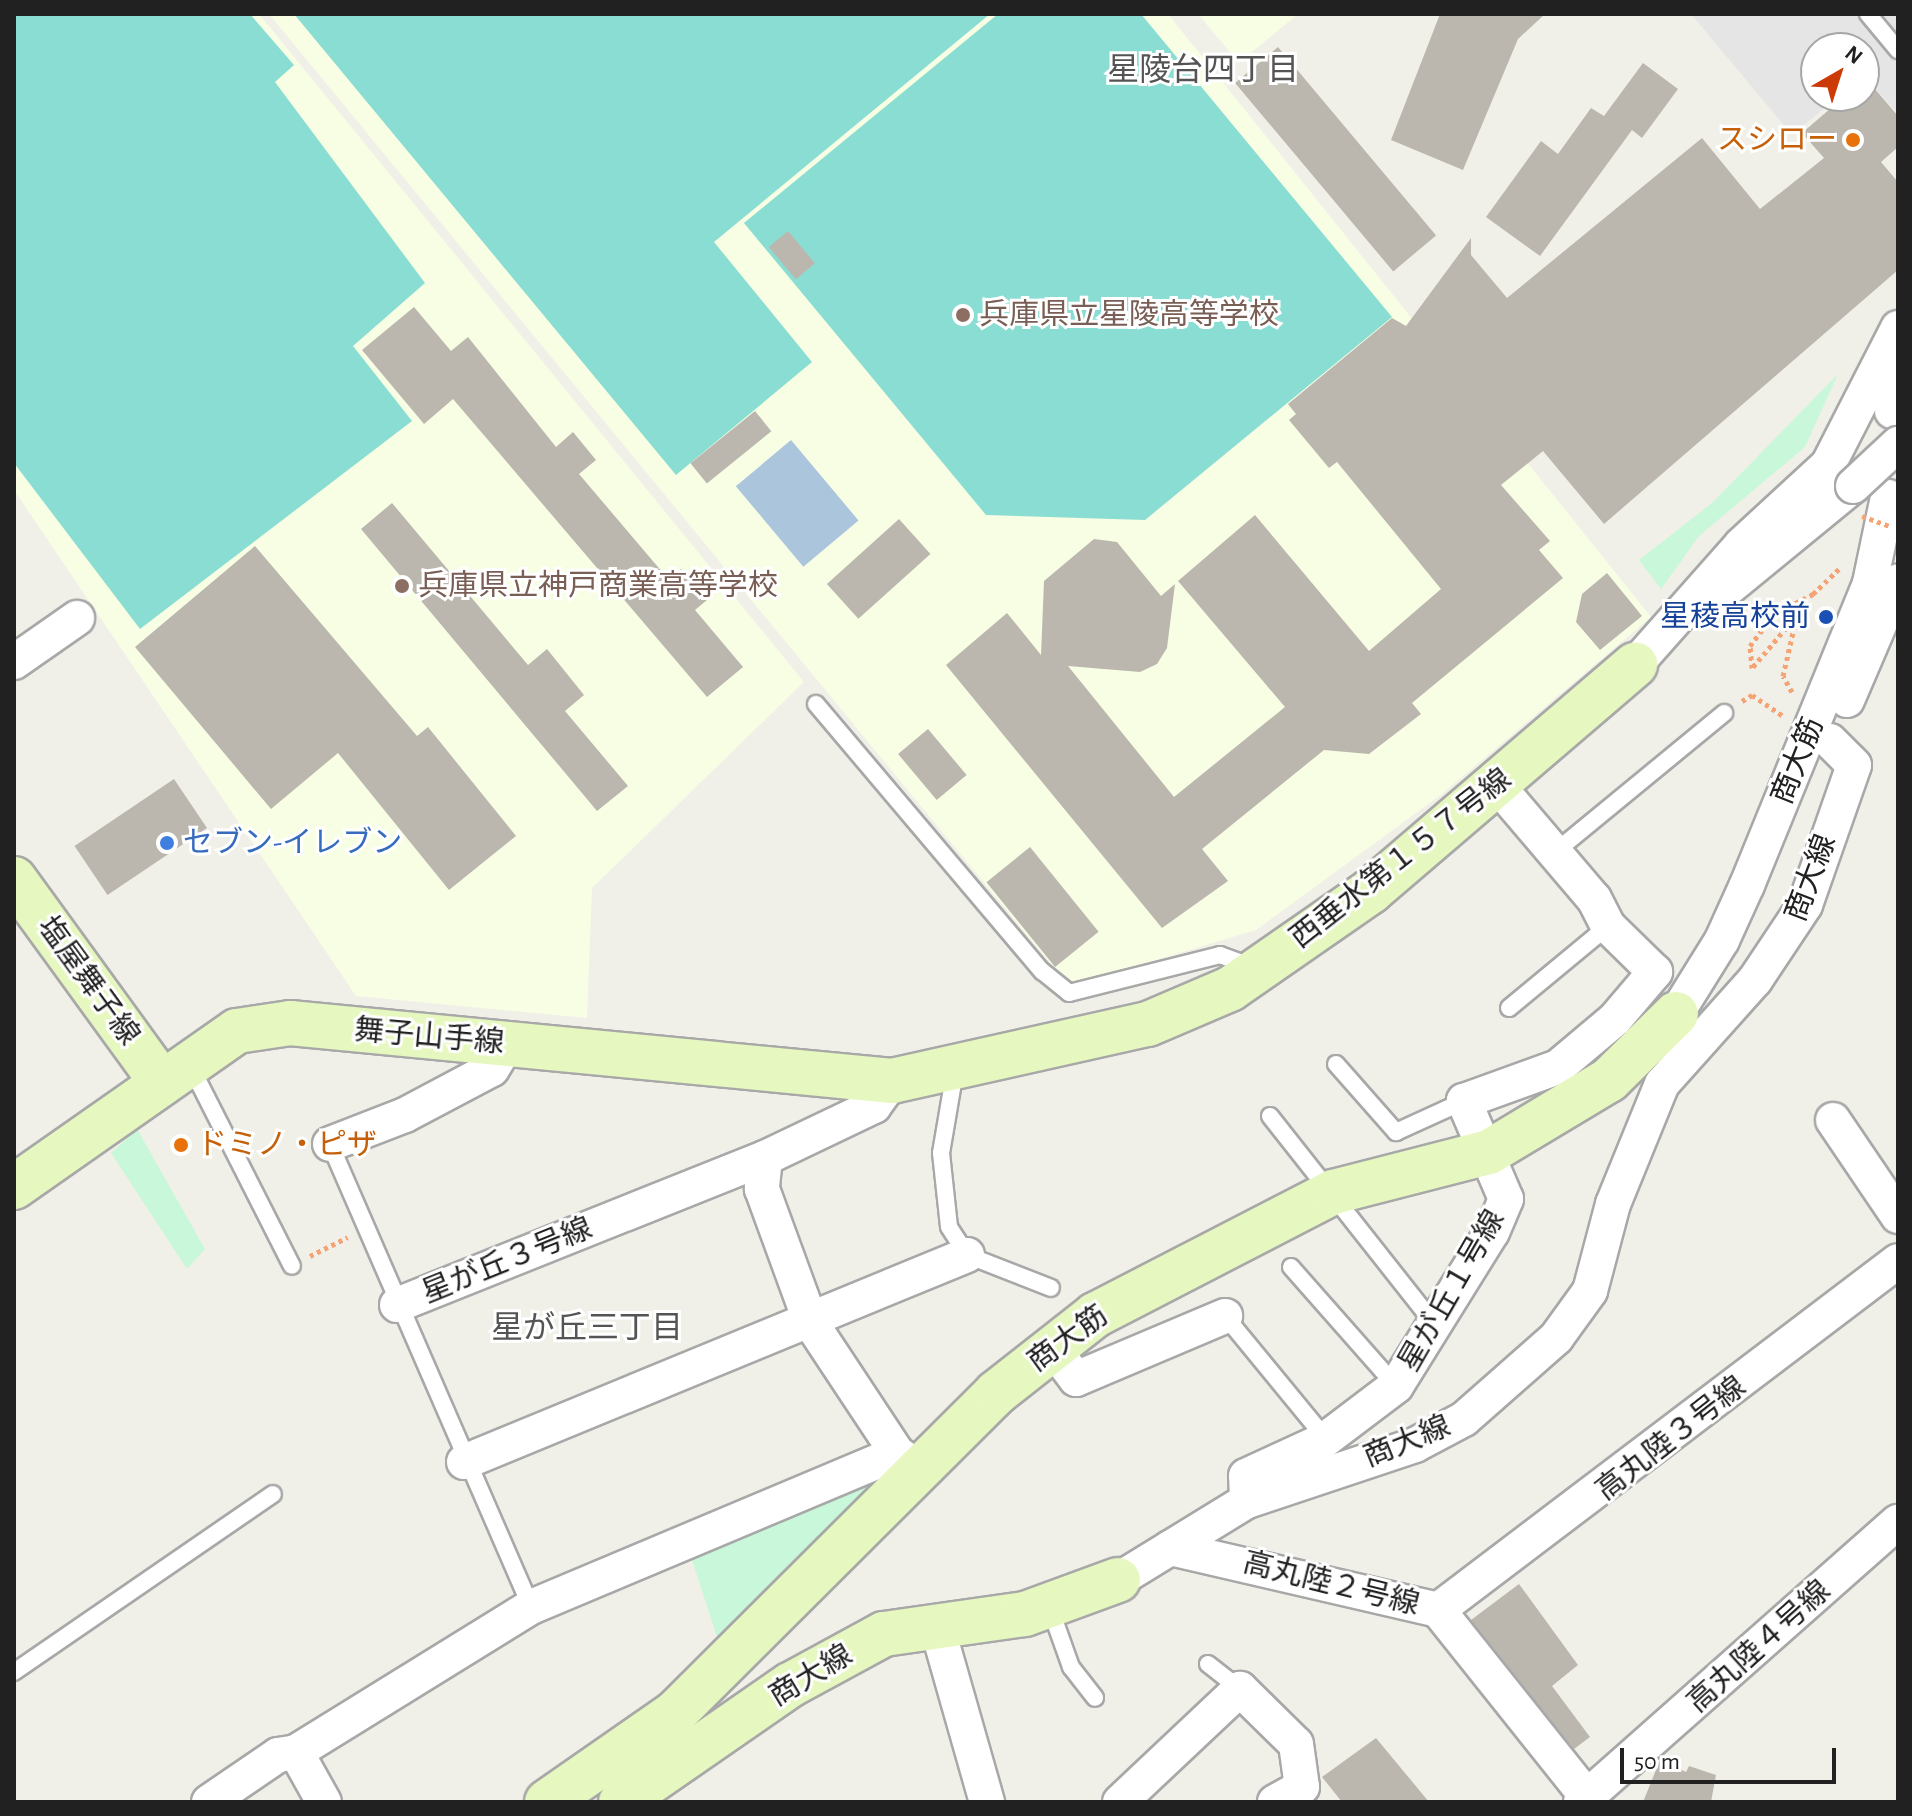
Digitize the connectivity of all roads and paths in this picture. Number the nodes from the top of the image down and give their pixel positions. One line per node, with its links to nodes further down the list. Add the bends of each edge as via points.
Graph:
1 (1868, 14): 2 (lane)
2 (1896, 44)
3 (1898, 328): 10 (street, 西垂水第１５７号線, via 1828,465 1733,554)
4 (1896, 413): 5 (street, bridge)
5 (1870, 509): 10 (street); 21 (street, 商大筋, via 1870,583 1747,885 1722,940)
6 (1844, 557): 11 (path, via 1813,594 1774,614 1750,646 1752,668 1797,615 1783,676)
7 (1898, 581): 14 (street, 商大筋)
8 (77, 618): 9 (street)
9 (14, 662)
10 (1635, 665): 15 (street, 西垂水第１５７号線)
11 (1794, 695)
12 (816, 704): 19 (lane, via 1042,971 1069,993 1220,955)
13 (1724, 713): 16 (lane)
14 (1830, 741): 21 (street, 商大筋, via 1751,921); 52 (street, 商大線, via 1854,765 1805,905 1765,968 1662,1084 1613,1204 1590,1291 1556,1338 1464,1419 1415,1445)
15 (1497, 785): 16 (street); 19 (street, 西垂水第１５７号線, via 1371,891)
16 (1555, 852): 18 (street)
17 (14, 879): 25 (street, 塩屋舞子線)
18 (1608, 926): 20 (lane); 27 (street, via 1655,972 1615,1019 1558,1067)
19 (1258, 969): 24 (street, 西垂水第１５７号線, via 1230,989 1148,1024)
20 (1509, 1008)
21 (1676, 1014): 31 (street, 商大筋, via 1609,1080)
22 (507, 1044): 25 (street, 舞子山手線, via 290,1023 237,1031); 26 (street, 舞子山手線); 30 (street, via 492,1069 405,1115)
23 (1336, 1064): 27 (lane, via 1396,1132)
24 (956, 1069): 26 (street, 西垂水第１５７号線); 37 (lane, via 941,1153 949,1227)
25 (176, 1073): 33 (street, 舞子山手線); 39 (lane)
26 (892, 1081): 32 (street, via 874,1106)
27 (1464, 1101): 31 (street, 星が丘１号線)
28 (1270, 1116): 34 (lane)
29 (1833, 1120): 35 (street)
30 (330, 1144): 36 (lane)
31 (1489, 1152): 34 (street, 商大筋); 45 (street, 星が丘１号線, via 1506,1199)
32 (765, 1158): 42 (street, 星が丘３号線); 44 (street, via 762,1189)
33 (14, 1187)
34 (1333, 1192): 45 (lane); 46 (street, 商大筋, via 1232,1239 1095,1315)
35 (1898, 1216)
36 (365, 1228): 39 (path); 42 (lane)
37 (967, 1255): 41 (lane); 44 (street)
38 (1898, 1261): 58 (street, 高丸陸３号線)
39 (292, 1266)
40 (1291, 1267): 47 (lane)
41 (1051, 1288)
42 (397, 1305): 50 (lane, 星が丘３号線)
43 (1225, 1316): 46 (street, via 1076,1379); 48 (lane)
44 (811, 1323): 49 (street); 50 (street)
45 (1437, 1327): 47 (street, 星が丘１号線)
46 (1052, 1347): 49 (street, 商大筋)
47 (1396, 1386): 48 (street, 星が丘１号線)
48 (1326, 1439): 52 (street, 星が丘１号線, via 1246,1476)
49 (908, 1460): 57 (street); 68 (street, 商大筋, via 675,1713)
50 (464, 1462): 57 (lane, 星が丘３号線)
51 (273, 1494): 61 (lane)
52 (1247, 1501): 54 (street, 商大線)
53 (1898, 1522): 65 (street, 高丸陸４号線)
54 (1170, 1548): 55 (street, 商大線); 58 (street, 高丸陸２号線)
55 (1118, 1580): 56 (street, 商大線)
56 (1049, 1606): 59 (street, 商大線, via 1025,1614); 63 (lane, via 1071,1667)
57 (531, 1607): 64 (street)
58 (1438, 1610): 65 (street, 高丸陸２号線)
59 (936, 1623): 69 (street, 商大線, via 884,1634 790,1685); 70 (street)
60 (1208, 1664): 62 (lane)
61 (14, 1672)
62 (1240, 1689): 71 (street); 72 (street, via 1296,1744 1302,1787)
63 (1095, 1698)
64 (296, 1752): 66 (street, via 278,1755); 67 (street)
65 (1586, 1801)
66 (209, 1802)
67 (324, 1802)
68 (547, 1802)
69 (621, 1802)
70 (987, 1802)
71 (1120, 1802)
72 (1275, 1802)

